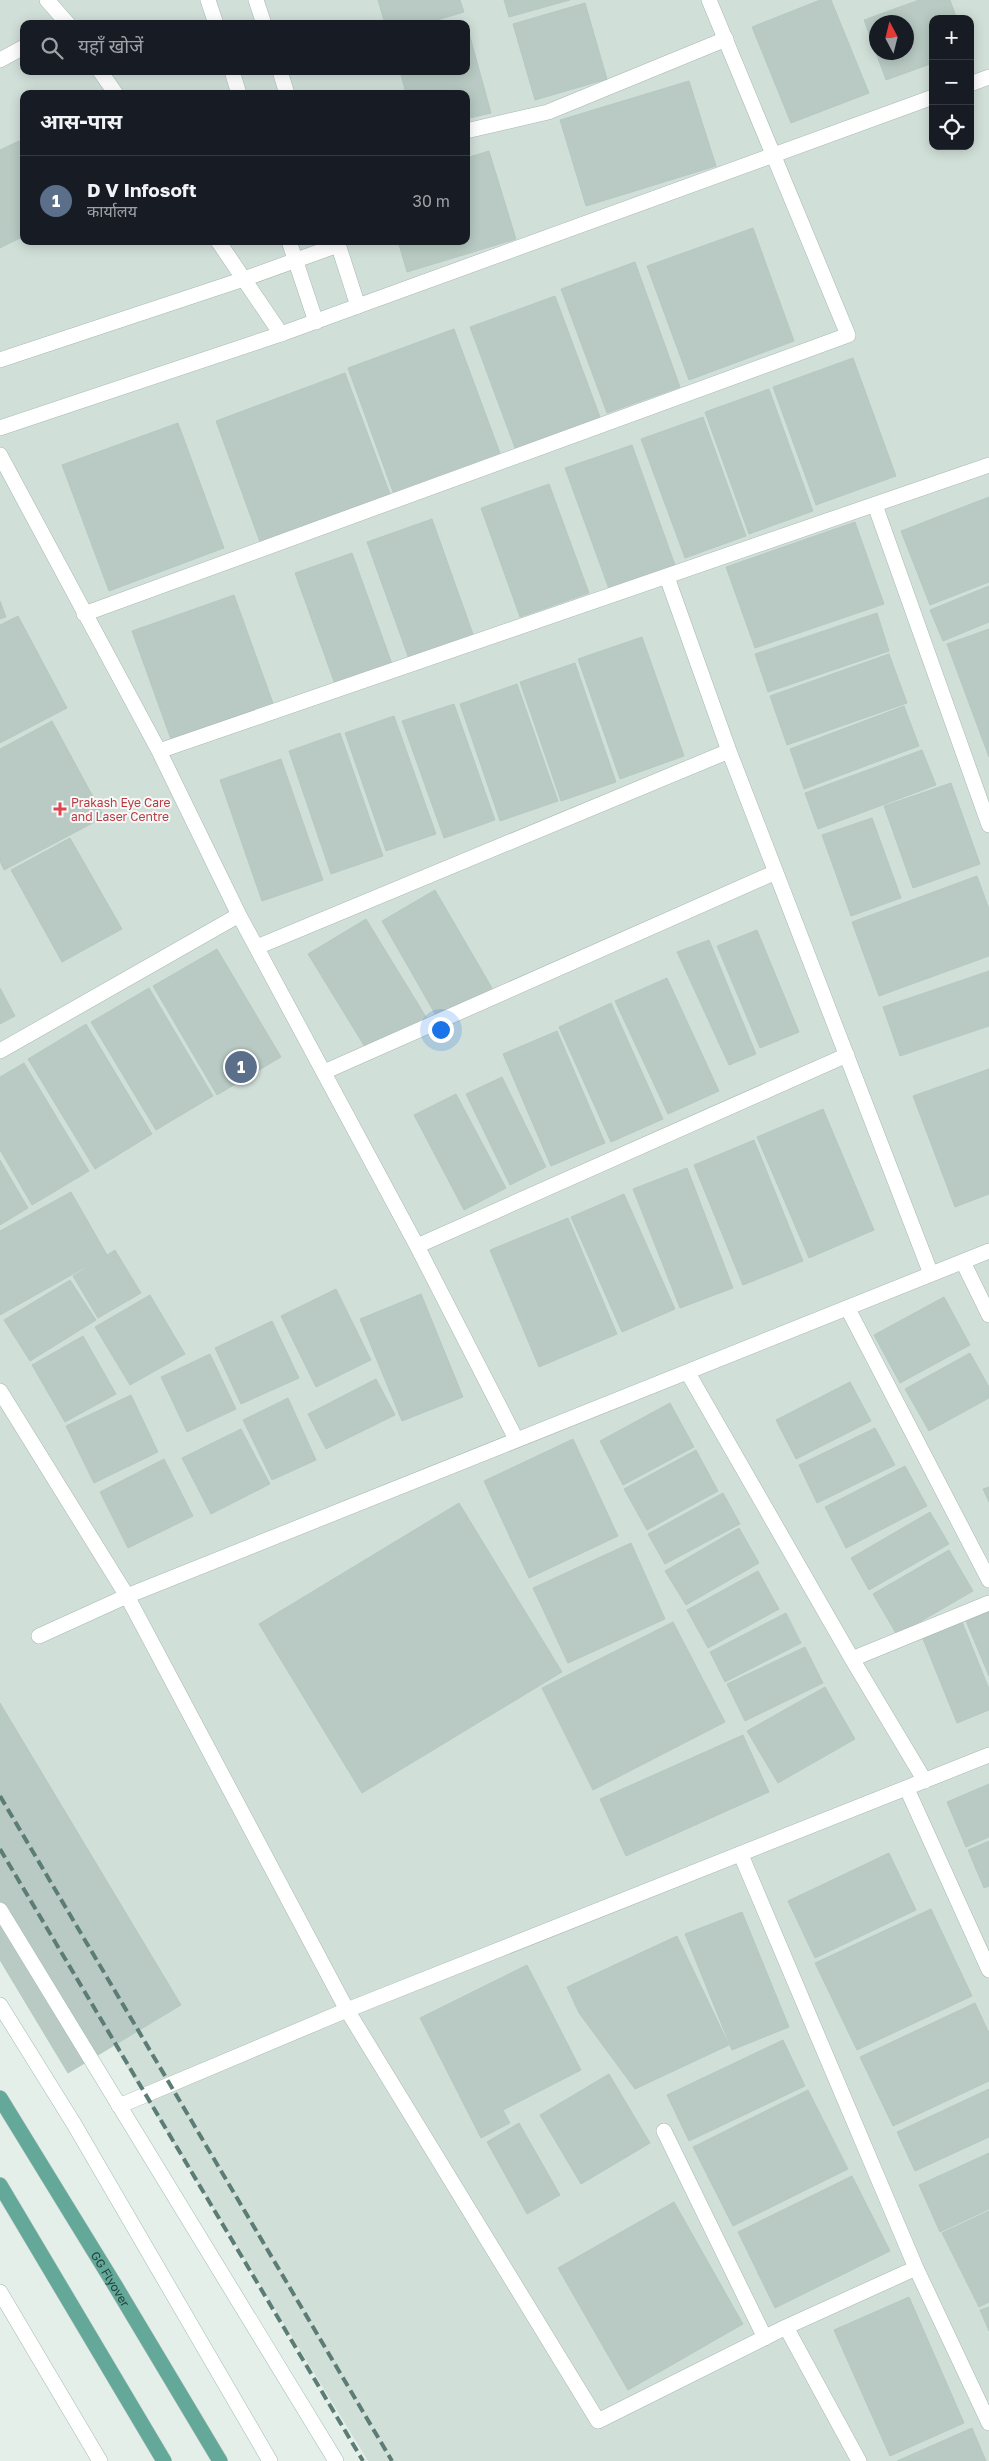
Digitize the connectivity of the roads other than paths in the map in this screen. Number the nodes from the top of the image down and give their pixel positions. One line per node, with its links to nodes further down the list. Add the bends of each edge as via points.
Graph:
1 (47, 0): 5 (street)
2 (208, 0): 6 (street)
3 (256, 0): 7 (street)
4 (709, 0): 8 (street)
5 (64, 20)
6 (215, 20)
7 (263, 20)
8 (726, 39): 20 (street, via 548,112); 21 (street)
9 (20, 49): 10 (street)
10 (0, 60)
11 (103, 75): 16 (street)
12 (233, 75): 17 (street)
13 (281, 75): 18 (street)
14 (989, 77): 15 (street)
15 (974, 83)
16 (113, 90)
17 (238, 90)
18 (286, 90)
19 (929, 98): 21 (street)
20 (470, 130)
21 (774, 155): 28 (street); 37 (street, via 848,335)
22 (221, 245): 27 (street)
23 (290, 245): 26 (street)
24 (333, 245): 26 (street)
25 (339, 245): 28 (street)
26 (295, 260): 27 (street); 29 (street)
27 (244, 279): 30 (street); 31 (street)
28 (358, 306): 29 (street)
29 (316, 322): 30 (street)
30 (281, 334): 32 (street)
31 (0, 360)
32 (0, 428)
33 (0, 455): 37 (street)
34 (989, 465): 35 (street)
35 (875, 505): 36 (street); 40 (street)
36 (667, 577): 38 (street); 39 (street)
37 (84, 614): 38 (street)
38 (159, 751): 42 (street)
39 (729, 751): 41 (street); 43 (street)
40 (989, 825)
41 (776, 872): 45 (street); 46 (street)
42 (239, 915): 43 (street); 44 (street)
43 (257, 947): 46 (street)
44 (0, 1051)
45 (847, 1056): 47 (street); 50 (street)
46 (324, 1072): 47 (street)
47 (417, 1246): 55 (street)
48 (989, 1251): 49 (street)
49 (963, 1262): 50 (street); 52 (street)
50 (932, 1274): 51 (street)
51 (848, 1308): 53 (street); 56 (street)
52 (989, 1315)
53 (688, 1373): 55 (street); 60 (street)
54 (0, 1391): 57 (street)
55 (516, 1439): 57 (street)
56 (989, 1580)
57 (127, 1596): 59 (street); 68 (street)
58 (989, 1603): 60 (street)
59 (39, 1636)
60 (852, 1659): 62 (street)
61 (989, 1755): 62 (street)
62 (925, 1781): 63 (street)
63 (906, 1789): 64 (street); 66 (street)
64 (741, 1855): 68 (street); 73 (street)
65 (0, 1910): 70 (street)
66 (989, 1970)
67 (0, 2005): 81 (street, via 74,2124)
68 (347, 2010): 70 (street); 76 (street, via 598,2421)
69 (0, 2098): 80 (main road, GG Flyover)
70 (119, 2106): 82 (street)
71 (664, 2131): 76 (street)
72 (0, 2185): 79 (main road)
73 (916, 2268): 75 (street); 77 (street)
74 (0, 2292): 78 (street)
75 (786, 2327): 76 (street); 83 (street)
76 (765, 2338)
77 (989, 2422)
78 (100, 2461)
79 (164, 2461)
80 (220, 2461)
81 (270, 2461)
82 (336, 2461)
83 (859, 2461)

